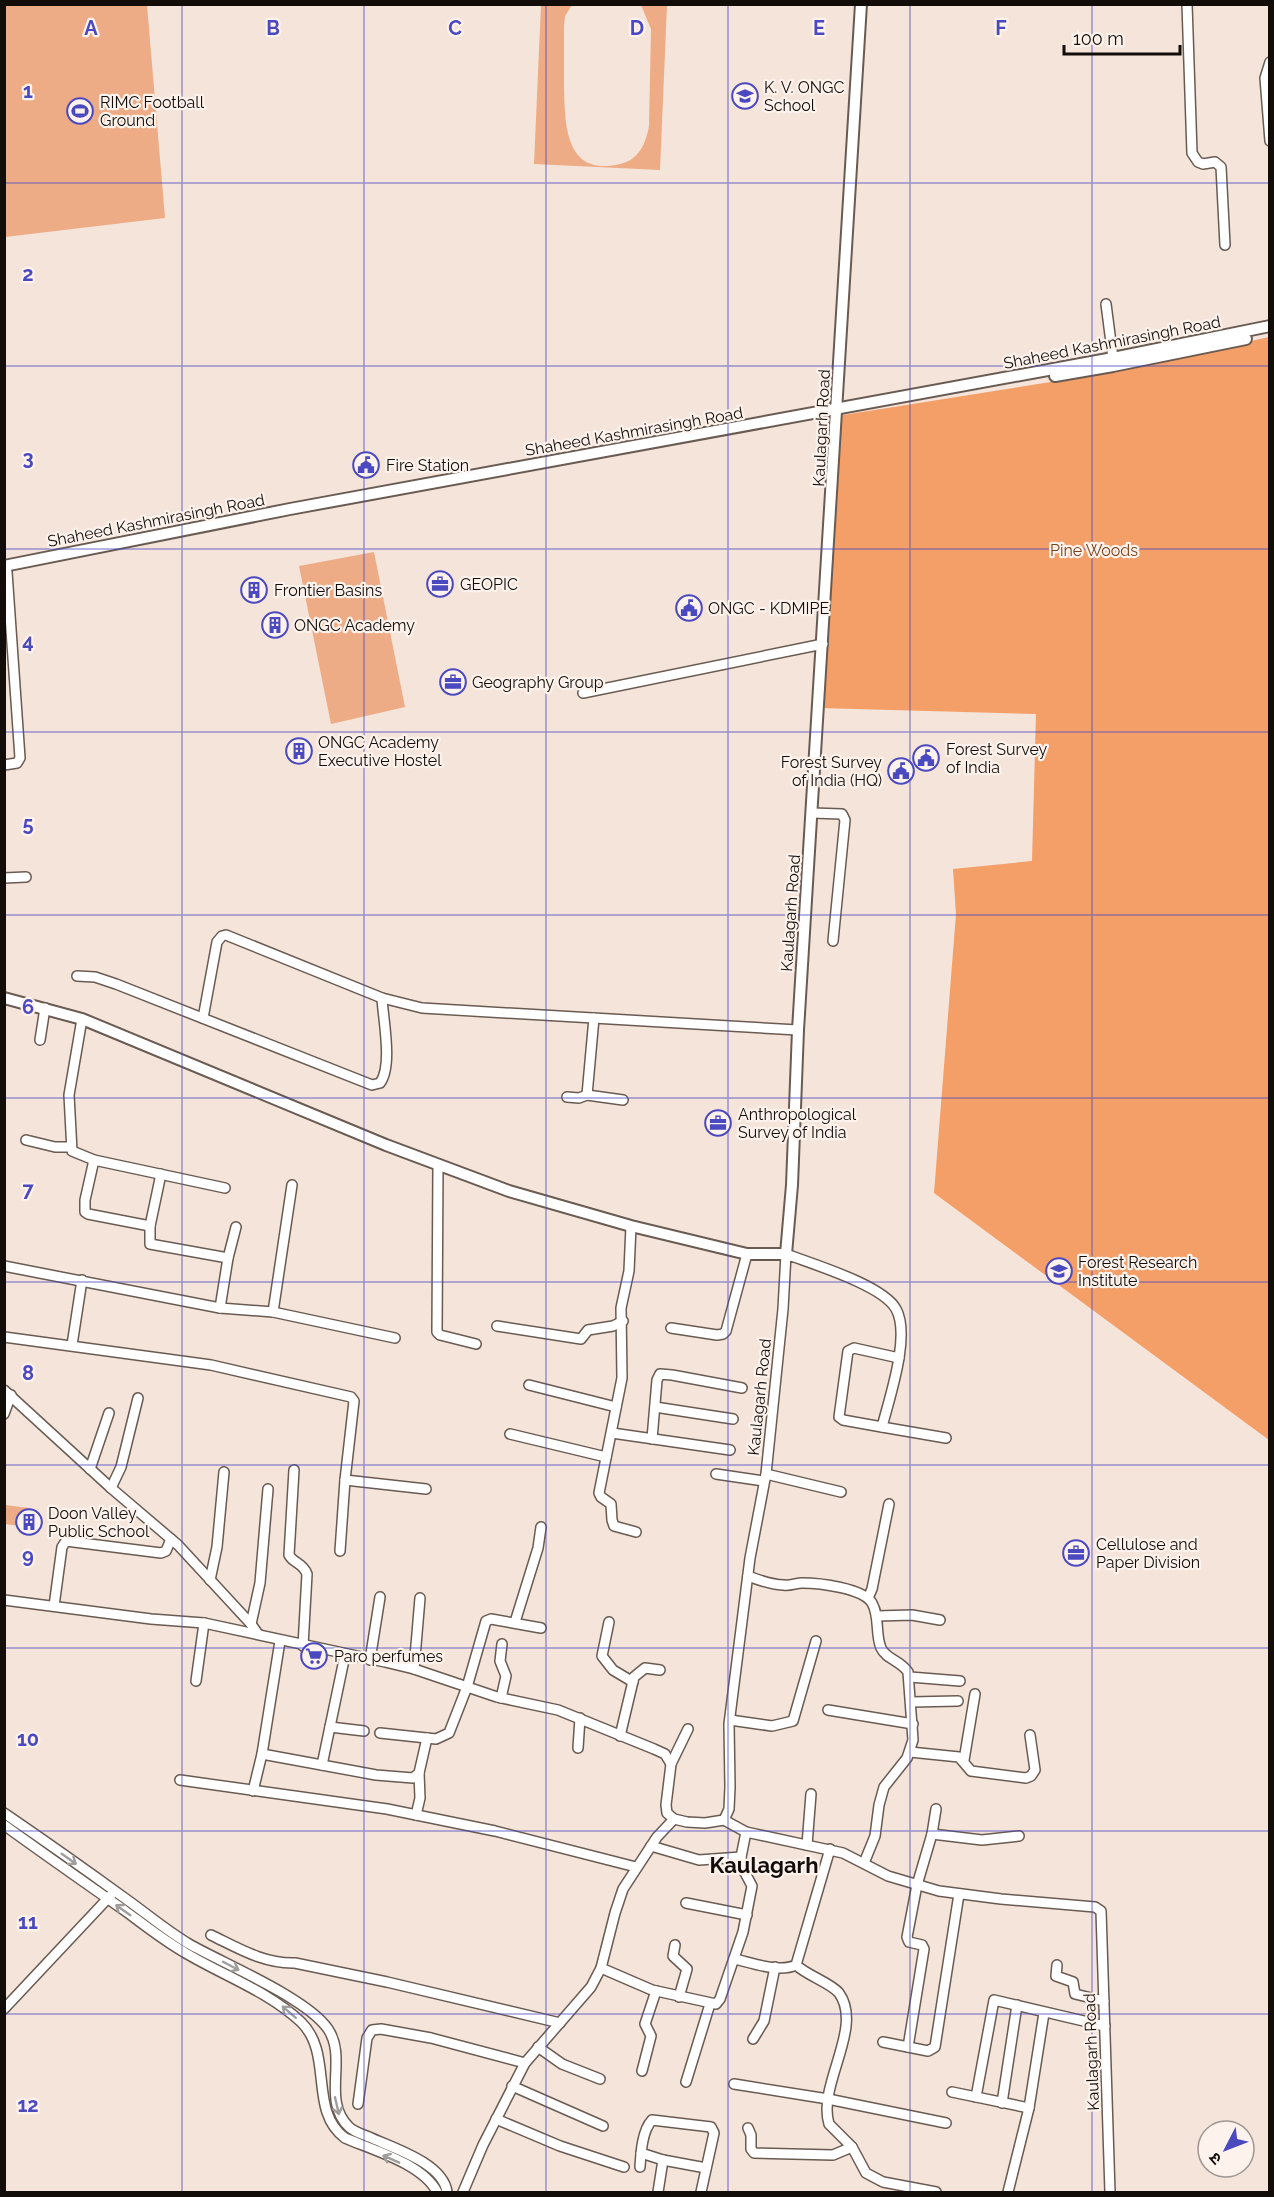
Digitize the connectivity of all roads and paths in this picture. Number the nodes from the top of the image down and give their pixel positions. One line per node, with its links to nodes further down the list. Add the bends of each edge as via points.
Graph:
1 (861, 4): 10 (street, Kaulagarh Road)
2 (1187, 4): 5 (street, via 1192,153 1198,162 1215,162 1221,167)
3 (1269, 62): 4 (street, via 1265,78)
4 (1269, 141)
5 (1225, 245)
6 (1106, 304): 9 (street)
7 (1269, 327): 9 (street, Shaheed Kashmirasingh Road)
8 (1269, 334): 10 (street, Shaheed Kashmirasingh Road, via 1113,366)
9 (1113, 358): 10 (street, Shaheed Kashmirasingh Road)
10 (836, 412): 11 (street, Shaheed Kashmirasingh Road); 12 (street, Kaulagarh Road)
11 (5, 570): 14 (street, via 20,758 17,763)
12 (823, 644): 13 (street); 15 (street, Kaulagarh Road)
13 (583, 693)
14 (4, 765)
15 (812, 813): 18 (street, via 838,813 845,819); 26 (street, Kaulagarh Road)
16 (26, 877): 17 (street)
17 (4, 878)
18 (833, 941)
19 (77, 976): 23 (street, via 116,984)
20 (4, 998): 22 (street)
21 (382, 998): 23 (street, via 222,936 217,942); 23 (street, via 386,1062 384,1078 372,1085); 24 (street, via 432,1009)
22 (45, 1008): 25 (street); 27 (street)
23 (203, 1018)
24 (594, 1018): 26 (street); 28 (street)
25 (82, 1019): 32 (street, via 69,1095); 34 (street)
26 (798, 1030): 42 (street, Kaulagarh Road)
27 (40, 1040)
28 (587, 1095): 29 (street); 30 (street)
29 (567, 1096)
30 (623, 1100)
31 (26, 1140): 32 (street)
32 (71, 1147): 33 (street)
33 (94, 1160): 35 (street); 38 (street, via 85,1212)
34 (438, 1165): 39 (street, via 509,1191); 53 (street, via 437,1332)
35 (161, 1174): 37 (street); 38 (street)
36 (292, 1185): 47 (street)
37 (225, 1188)
38 (150, 1226): 43 (street, via 149,1240 153,1246)
39 (632, 1226): 41 (street); 48 (street, via 629,1271 621,1308)
40 (236, 1227): 43 (street)
41 (747, 1254): 42 (street); 50 (street, via 723,1334)
42 (786, 1254): 55 (street, via 841,1274 891,1302 900,1327); 76 (street, Kaulagarh Road)
43 (228, 1258): 46 (street)
44 (4, 1266): 45 (street)
45 (82, 1280): 46 (street); 54 (street)
46 (220, 1308): 47 (street)
47 (273, 1312): 52 (street)
48 (623, 1321): 49 (street, via 588,1330 580,1339); 60 (street, via 622,1378)
49 (497, 1326)
50 (671, 1328)
51 (4, 1337): 54 (street)
52 (395, 1338)
53 (476, 1344)
54 (72, 1345): 77 (street, via 211,1365 351,1397 354,1401)
55 (899, 1358): 65 (street); 65 (street, via 854,1348 849,1351 839,1417)
56 (529, 1385): 60 (street)
57 (742, 1388): 61 (street, via 660,1374)
58 (8, 1392): 63 (street); 72 (street)
59 (138, 1398): 78 (street, via 121,1467)
60 (616, 1407): 66 (street)
61 (655, 1407): 64 (street); 69 (street)
62 (110, 1413): 72 (street)
63 (4, 1414)
64 (733, 1419)
65 (882, 1427): 68 (street)
66 (612, 1433): 69 (street); 71 (street)
67 (510, 1434): 71 (street)
68 (946, 1438)
69 (652, 1439): 70 (street)
70 (730, 1450)
71 (606, 1457): 84 (street, via 599,1493 611,1504 614,1526)
72 (90, 1469): 78 (street)
73 (294, 1470): 105 (street, via 289,1555 308,1574)
74 (224, 1473): 88 (street)
75 (716, 1474): 76 (street)
76 (765, 1477): 81 (street); 87 (street, Kaulagarh Road)
77 (345, 1480): 80 (street); 86 (street)
78 (111, 1488): 85 (street)
79 (268, 1489): 99 (street, via 260,1583)
80 (426, 1489)
81 (841, 1492)
82 (888, 1504): 91 (street)
83 (541, 1527): 96 (street)
84 (636, 1532)
85 (171, 1539): 88 (street); 93 (street, via 162,1553 66,1541)
86 (340, 1551)
87 (748, 1576): 91 (street, via 784,1586 825,1586); 121 (street, Kaulagarh Road)
88 (210, 1580): 99 (street)
89 (380, 1598): 107 (street)
90 (420, 1598): 108 (street)
91 (868, 1598): 94 (street)
92 (4, 1600): 93 (street)
93 (54, 1606): 98 (street)
94 (877, 1616): 95 (street, via 912,1615); 110 (street, via 881,1650 906,1668)
95 (940, 1620)
96 (515, 1622): 100 (street); 114 (street, via 486,1621)
97 (609, 1622): 113 (street, via 602,1656 613,1670)
98 (204, 1623): 101 (street); 111 (street)
99 (251, 1624): 101 (street)
100 (541, 1628)
101 (258, 1634): 102 (street)
102 (280, 1641): 105 (street); 132 (street)
103 (816, 1641): 121 (street, via 793,1721 772,1726)
104 (502, 1644): 116 (street, via 500,1660 506,1676)
105 (303, 1646): 106 (street)
106 (345, 1654): 107 (street); 123 (street)
107 (370, 1660): 108 (street)
108 (414, 1669): 114 (street)
109 (660, 1670): 113 (street, via 642,1669)
110 (910, 1677): 112 (street); 118 (street)
111 (196, 1681)
112 (960, 1681)
113 (633, 1682): 128 (street)
114 (467, 1687): 116 (street); 129 (street, via 449,1733 441,1738)
115 (975, 1694): 133 (street)
116 (501, 1698): 120 (street)
117 (958, 1701): 118 (street)
118 (911, 1702): 122 (street)
119 (828, 1710): 122 (street)
120 (580, 1718): 128 (street); 130 (street)
121 (730, 1720): 144 (street, Kaulagarh Road, via 729,1809)
122 (913, 1724): 131 (street)
123 (330, 1727): 125 (street); 135 (street)
124 (687, 1729): 134 (street)
125 (364, 1731)
126 (380, 1733): 129 (street)
127 (1030, 1735): 133 (street, via 1035,1770 1026,1778 971,1771)
128 (620, 1736): 134 (street, via 665,1754)
129 (427, 1738): 136 (street)
130 (578, 1748)
131 (910, 1752): 133 (street); 155 (street, via 884,1787 875,1836)
132 (262, 1754): 135 (street); 138 (street)
133 (964, 1760)
134 (671, 1764): 143 (street, via 666,1805 667,1813)
135 (322, 1765): 136 (street, via 397,1777 413,1778)
136 (419, 1773): 142 (street)
137 (180, 1780): 138 (street)
138 (253, 1791): 142 (street)
139 (811, 1794): 150 (street)
140 (936, 1809): 147 (street)
141 (4, 1813): 149 (street)
142 (416, 1815): 156 (street)
143 (674, 1819): 144 (street, via 705,1823); 152 (street)
144 (724, 1820): 146 (street)
145 (4, 1825): 151 (street)
146 (746, 1832): 150 (street); 154 (street)
147 (932, 1834): 148 (street, via 982,1840); 157 (street)
148 (1019, 1836)
149 (40, 1838): 151 (street); 158 (street, one-way to 158)
150 (807, 1845): 153 (street)
151 (34, 1846): 160 (street)
152 (651, 1846): 154 (street, via 699,1860); 156 (street)
153 (830, 1849): 155 (street); 166 (street)
154 (741, 1857): 162 (street, via 752,1886)
155 (864, 1863): 157 (street)
156 (636, 1867): 169 (street, via 619,1899)
157 (917, 1885): 159 (street); 181 (street, via 908,1940 924,1949)
158 (114, 1891): 160 (street); 207 (street, one-way to 207, via 188,1943 314,2014 328,2028 334,2042 339,2116 351,2129 422,2161 437,2172)
159 (959, 1894): 172 (street, Kaulagarh Road, via 1095,1907 1101,1911); 181 (street, via 937,2043 928,2051)
160 (107, 1898): 175 (street); 206 (street, one-way to 160, via 429,2179 416,2170 337,2132 326,2112 313,2037 282,2005 182,1952)
161 (686, 1903): 162 (street)
162 (747, 1915): 165 (street)
163 (211, 1935): 177 (street, via 279,1964 295,1963 376,1980)
164 (675, 1945): 171 (street, via 673,1956 686,1966 687,1972)
165 (735, 1959): 168 (street); 173 (street, via 720,1999)
166 (796, 1965): 168 (street); 191 (street, via 836,1989 845,2006 844,2034)
167 (1057, 1965): 172 (street, via 1056,1976 1073,1982 1075,1994)
168 (775, 1967): 179 (street, via 764,2021)
169 (601, 1968): 170 (street); 177 (street, via 591,1987)
170 (656, 1991): 171 (street); 184 (street, via 645,2024 651,2036)
171 (680, 1997): 173 (street)
172 (1104, 2001): 178 (street, Kaulagarh Road)
173 (710, 2004): 186 (street)
174 (1017, 2005): 176 (street); 190 (street, via 993,2002); 192 (street)
175 (4, 2009)
176 (1044, 2013): 178 (street); 194 (street)
177 (560, 2023): 182 (street)
178 (1105, 2026): 213 (street, Kaulagarh Road)
179 (753, 2039)
180 (883, 2042): 181 (street)
181 (908, 2047)
182 (538, 2048): 183 (street); 185 (street, via 562,2064)
183 (525, 2063): 188 (street); 193 (street, via 431,2038 372,2030)
184 (642, 2071)
185 (600, 2079)
186 (687, 2082)
187 (734, 2084): 191 (street)
188 (512, 2086): 195 (street); 197 (street)
189 (951, 2092): 190 (street)
190 (976, 2097): 192 (street)
191 (828, 2099): 196 (street); 199 (street, via 829,2124)
192 (1002, 2103): 194 (street)
193 (358, 2104)
194 (1029, 2108): 212 (street)
195 (496, 2119): 202 (street); 208 (street)
196 (946, 2123)
197 (603, 2126)
198 (748, 2128): 199 (street, via 754,2153 833,2155)
199 (852, 2147): 205 (street, via 866,2173 883,2182)
200 (641, 2153): 201 (street); 203 (street); 204 (street, via 652,2120 708,2127 714,2133)
201 (663, 2160): 204 (street); 209 (street)
202 (624, 2167)
203 (640, 2167)
204 (706, 2168): 210 (street)
205 (916, 2190): 211 (street)
206 (436, 2193)
207 (447, 2193)
208 (463, 2193)
209 (658, 2193)
210 (701, 2193)
211 (936, 2193)
212 (1008, 2193)
213 (1110, 2193)

